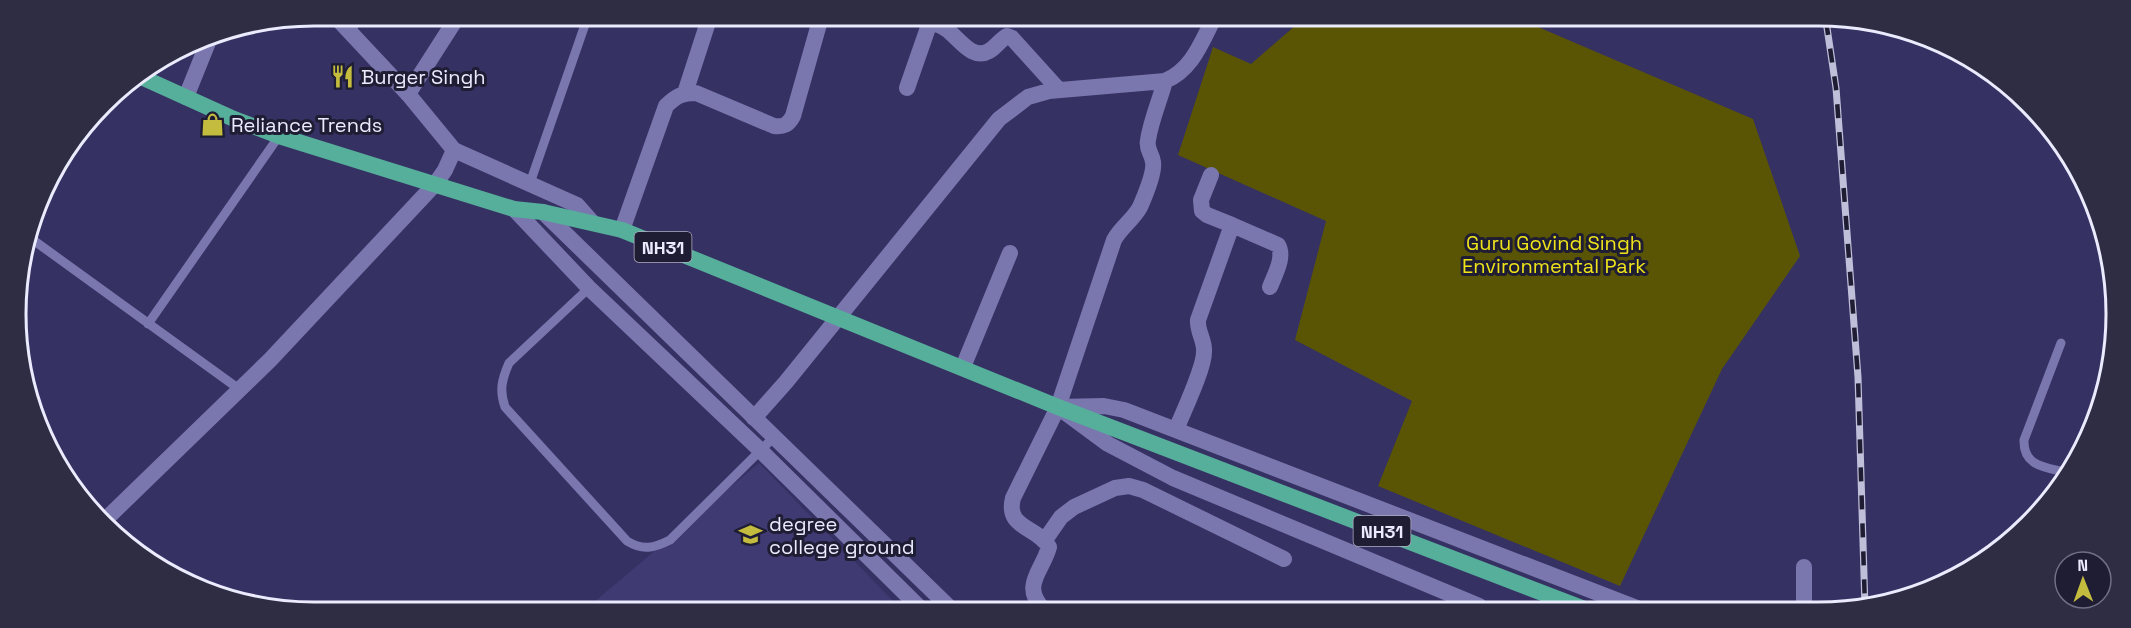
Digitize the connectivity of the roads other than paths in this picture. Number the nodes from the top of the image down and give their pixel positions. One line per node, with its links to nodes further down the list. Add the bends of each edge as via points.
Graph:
1 (355, 26): 15 (street)
2 (452, 26): 15 (street)
3 (585, 26): 21 (lane)
4 (707, 26): 14 (street)
5 (818, 26): 14 (street, via 789,124 774,126 696,93)
6 (922, 26): 12 (street)
7 (938, 26): 13 (street, via 977,53 990,51 1007,36 1012,38)
8 (1210, 26): 11 (street, via 1190,63)
9 (207, 46): 16 (street)
10 (147, 79): 16 (highway, NH31)
11 (1166, 81): 13 (street); 36 (street, via 1148,137 1153,169 1141,205 1114,240)
12 (907, 88)
13 (1059, 90): 31 (street, via 1028,97 999,119)
14 (685, 93): 26 (street, via 666,105)
15 (408, 94): 18 (street)
16 (186, 97): 17 (highway, NH31)
17 (279, 136): 20 (highway, NH31); 32 (lane)
18 (454, 150): 20 (street); 21 (street)
19 (1211, 175): 25 (street, via 1201,200 1202,211)
20 (436, 183): 22 (highway, NH31); 35 (street)
21 (530, 183): 24 (street, via 577,205)
22 (514, 209): 23 (highway, NH31); 30 (street)
23 (543, 212): 24 (highway, NH31); 37 (street)
24 (592, 222): 26 (highway, NH31)
25 (1232, 225): 29 (street, via 1278,245 1281,257); 38 (street, via 1198,320 1203,361)
26 (622, 230): 31 (highway, NH31)
27 (35, 241): 32 (lane)
28 (1010, 253): 34 (street)
29 (1270, 287)
30 (589, 288): 40 (street); 40 (lane, via 509,363 502,378 501,394 505,407 627,541 638,548 654,548 670,540)
31 (837, 318): 34 (highway, NH31); 37 (street)
32 (148, 324): 35 (lane)
33 (2061, 343): 41 (lane, via 2024,441 2024,453 2029,460)
34 (963, 367): 36 (highway, NH31)
35 (239, 389): 42 (street)
36 (1058, 407): 38 (street, via 1104,406); 43 (street, via 1010,508 1017,522); 49 (street, via 1108,444 1173,478); 50 (highway, NH31)
37 (754, 418): 39 (street)
38 (1176, 430): 51 (street)
39 (773, 438): 40 (lane); 47 (street)
40 (759, 450): 46 (street)
41 (2059, 470)
42 (109, 516)
43 (1045, 540): 44 (street, via 1061,517 1074,507 1115,488 1129,486); 48 (street, via 1049,548 1033,582)
44 (1284, 559)
45 (1804, 567): 52 (street)
46 (914, 602)
47 (940, 602)
48 (1037, 602)
49 (1467, 602)
50 (1566, 602)
51 (1621, 602)
52 (1804, 602)

